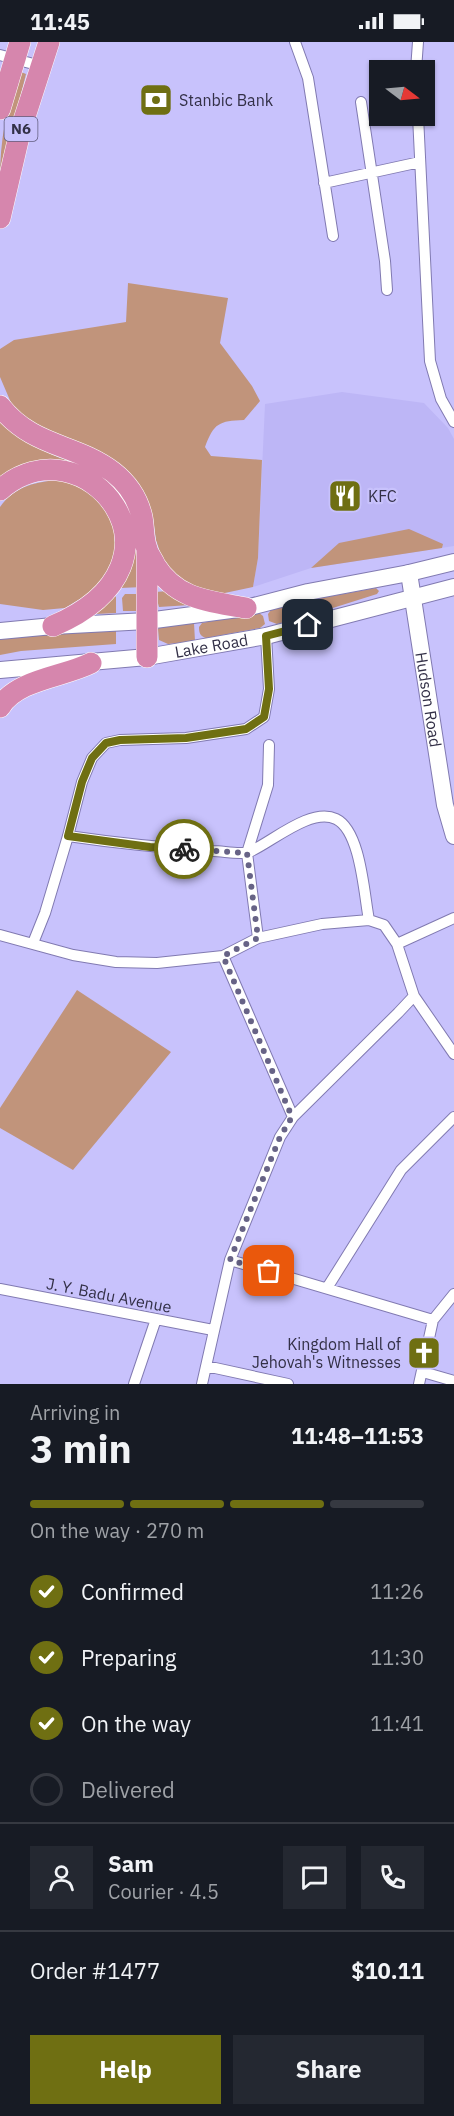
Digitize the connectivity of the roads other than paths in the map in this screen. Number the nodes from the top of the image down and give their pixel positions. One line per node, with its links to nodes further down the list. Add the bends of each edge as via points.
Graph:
1 (49, 42): 6 (highway, N6)
2 (295, 42): 12 (street, via 308,78)
3 (418, 42): 5 (street)
4 (11, 52): 6 (street); 8 (highway, N6)
5 (417, 60)
6 (41, 66): 13 (highway, N6, via 20,132)
7 (361, 102): 11 (street)
8 (0, 109)
9 (418, 126): 10 (street)
10 (420, 162): 11 (street); 17 (street, via 430,361 441,399)
11 (373, 172): 12 (street); 15 (street)
12 (324, 183): 14 (street)
13 (0, 218)
14 (333, 236)
15 (387, 290)
16 (0, 406): 19 (highway, via 30,434 98,462 114,473 136,499)
17 (454, 422)
18 (0, 490): 26 (highway, via 22,475 55,470 97,486 119,511 125,556 111,586 85,609)
19 (147, 550): 24 (highway, via 178,591 199,600); 25 (highway)
20 (454, 562): 21 (main road, Lake Road)
21 (409, 573): 23 (main road, Hudson Road); 24 (main road, Lake Road)
22 (454, 587): 23 (main road, Lake Road)
23 (414, 598): 28 (main road, Lake Road); 35 (main road, Hudson Road, via 445,805)
24 (246, 608): 25 (main road, Lake Road)
25 (147, 621): 26 (main road, Lake Road); 29 (highway)
26 (53, 626): 27 (main road, Lake Road)
27 (0, 631)
28 (266, 636): 29 (main road, Lake Road); 34 (street, via 269,689 264,717 246,729 106,743 92,758 82,782)
29 (147, 657): 30 (main road, Lake Road)
30 (91, 663): 31 (main road, Lake Road); 32 (highway, via 21,687)
31 (0, 670)
32 (0, 707)
33 (269, 745): 36 (street, via 268,785)
34 (68, 836): 36 (street, via 150,847); 41 (street)
35 (454, 836)
36 (247, 853): 38 (street, via 299,823 335,818 349,829 356,849); 40 (street)
37 (454, 918): 42 (street)
38 (369, 920): 40 (street, via 322,924); 42 (street, via 384,925)
39 (0, 935): 41 (street)
40 (258, 938): 43 (street)
41 (33, 943): 43 (street, via 116,962 157,963)
42 (397, 944): 44 (street)
43 (223, 956): 46 (street)
44 (414, 996): 45 (street); 46 (street)
45 (454, 1054)
46 (292, 1117): 48 (street, via 280,1137)
47 (454, 1117): 49 (street, via 401,1170)
48 (230, 1260): 49 (street); 54 (street)
49 (327, 1288): 53 (street)
50 (0, 1289): 52 (street, J. Y. Badu Avenue)
51 (454, 1294): 53 (street)
52 (156, 1319): 54 (street, J. Y. Badu Avenue); 58 (street)
53 (433, 1320): 56 (street)
54 (213, 1330): 55 (street)
55 (206, 1366): 59 (street); 60 (street)
56 (423, 1372): 57 (street); 61 (street)
57 (454, 1381)
58 (134, 1384)
59 (202, 1384)
60 (288, 1384)
61 (419, 1384)

